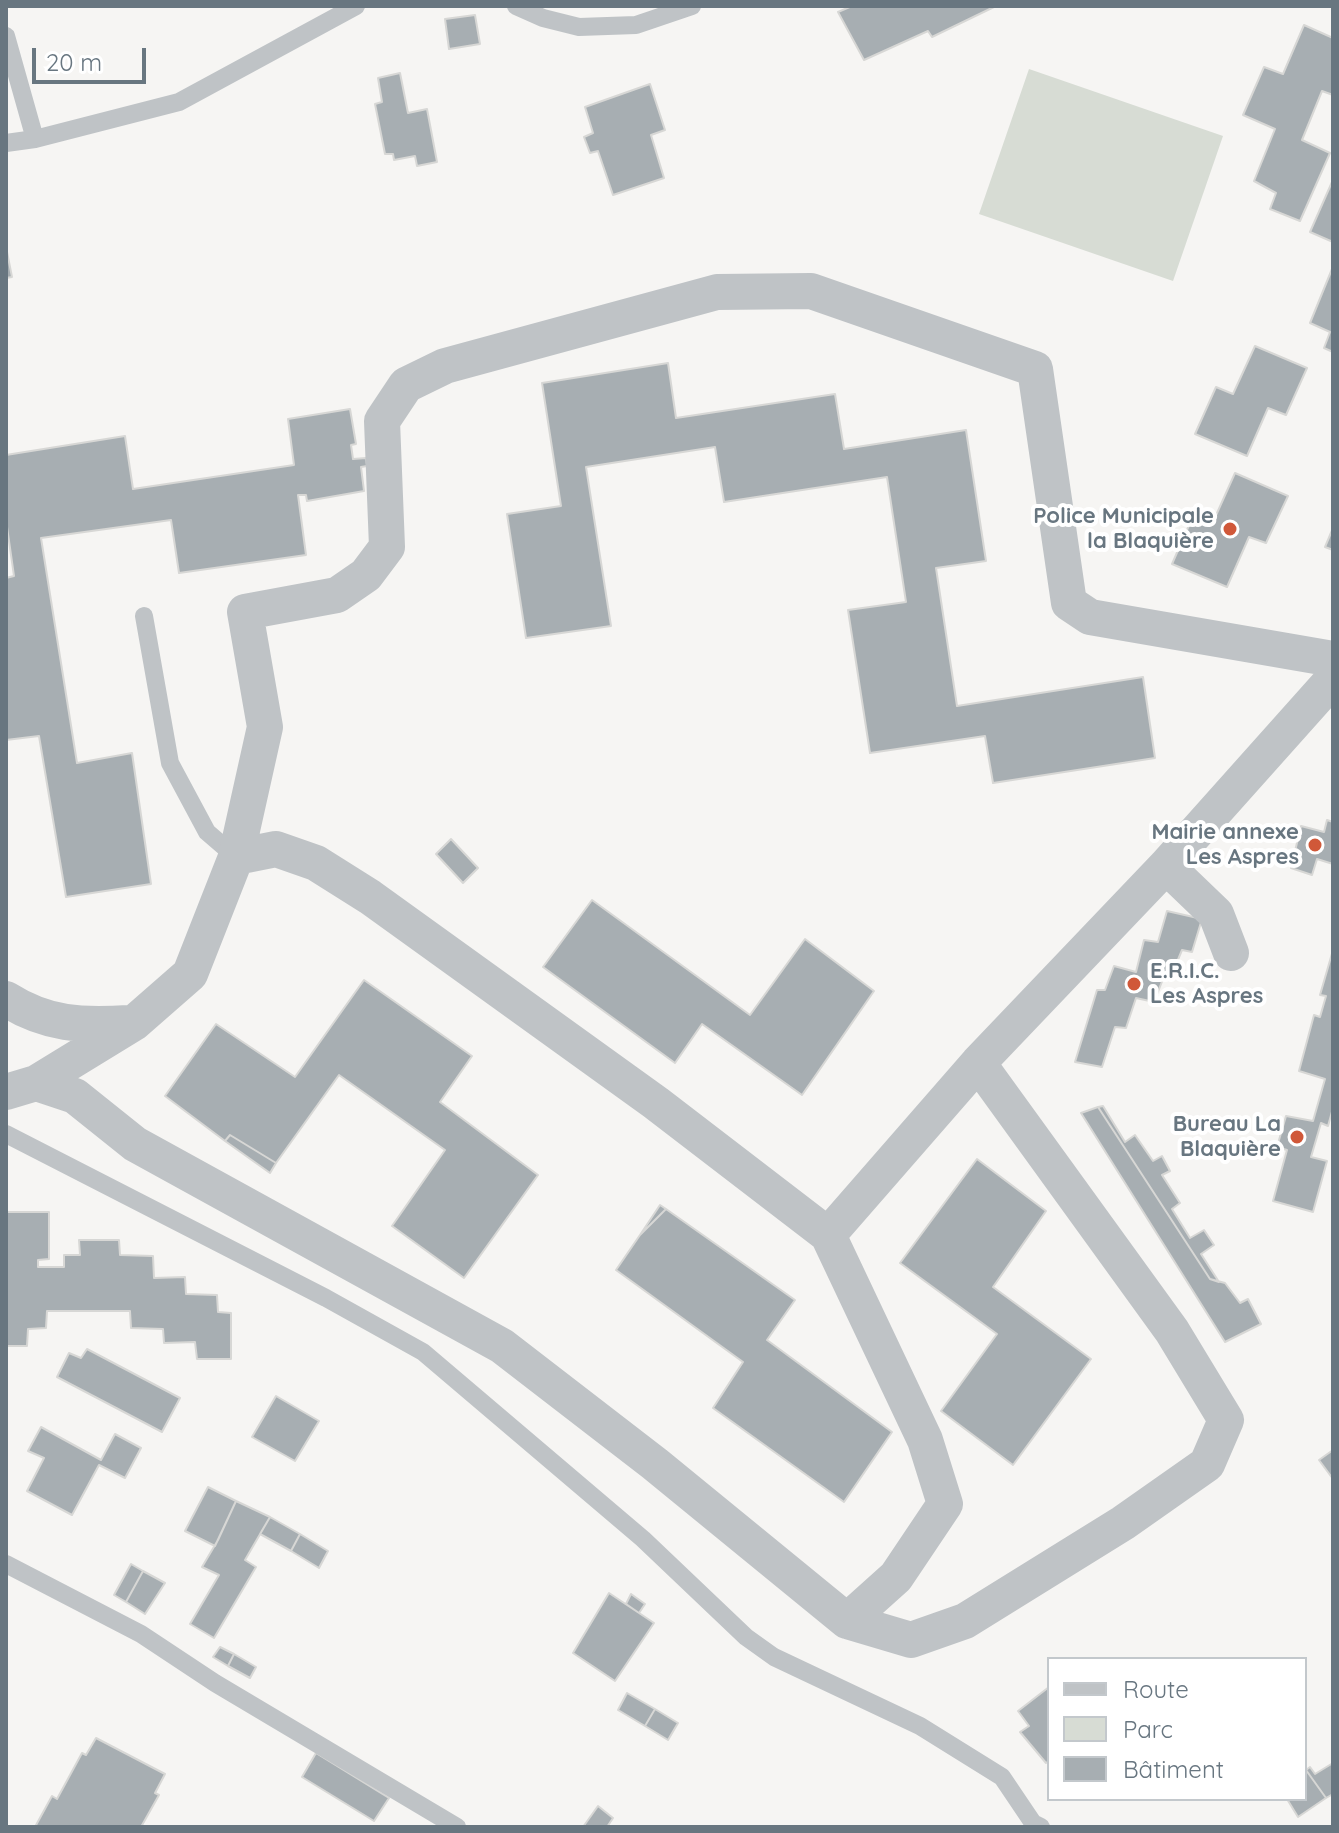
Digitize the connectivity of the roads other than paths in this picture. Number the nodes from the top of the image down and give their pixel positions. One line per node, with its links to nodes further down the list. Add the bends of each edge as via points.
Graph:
1 (356, 6): 5 (lane, via 179,102)
2 (516, 6): 3 (lane, via 579,27 636,25)
3 (692, 6)
4 (6, 36): 5 (lane)
5 (35, 139): 6 (lane)
6 (6, 143)
7 (144, 616): 10 (lane, via 170,763 207,832)
8 (1333, 659): 10 (street, via 1090,617 1069,603 1035,369 811,291 717,292 445,366 406,385 382,421 387,547 366,575 337,595 245,612 265,727)
9 (1333, 679): 11 (street)
10 (236, 857): 14 (street, via 190,974); 18 (street, via 276,849 316,863 370,897 656,1103)
11 (1166, 866): 12 (street, via 1216,914); 15 (street)
12 (1231, 953)
13 (6, 999): 14 (street, via 26,1012 86,1026)
14 (134, 1023): 16 (street)
15 (978, 1063): 18 (street); 20 (street, via 1172,1331 1226,1420 1207,1464 965,1621 911,1640)
16 (21, 1088): 20 (street, via 75,1096 135,1144 502,1346)
17 (6, 1134): 22 (lane, via 423,1352 643,1539 746,1637 774,1657 920,1726 1002,1777)
18 (828, 1235): 20 (street, via 925,1440 945,1504 896,1577)
19 (6, 1564): 21 (lane, via 141,1634)
20 (847, 1621)
21 (457, 1827)
22 (1041, 1827)

